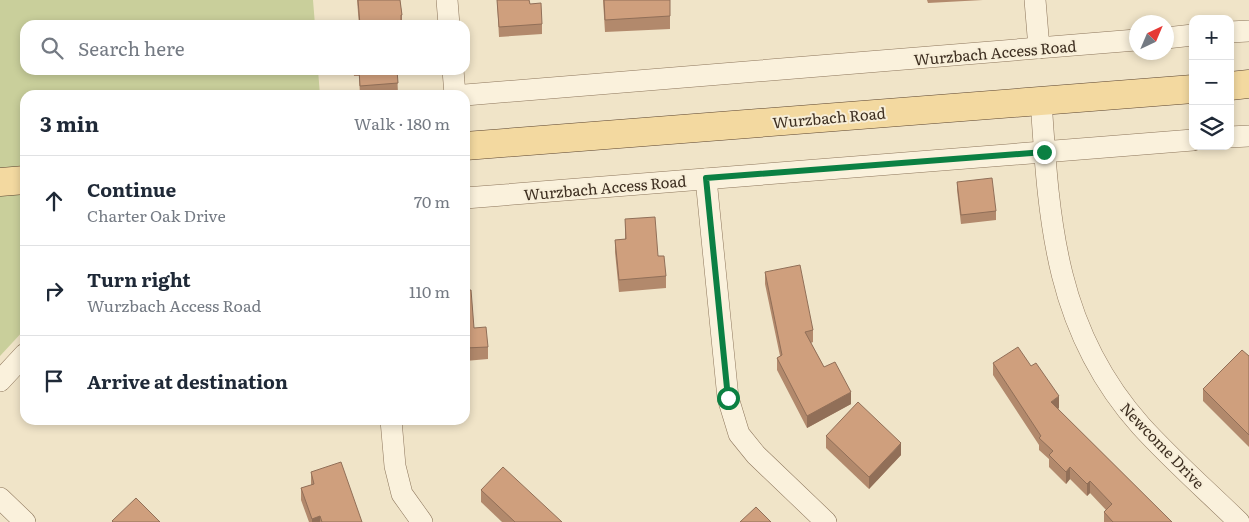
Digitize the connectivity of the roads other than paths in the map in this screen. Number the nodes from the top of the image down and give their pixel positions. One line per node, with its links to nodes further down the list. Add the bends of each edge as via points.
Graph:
1 (447, 0): 3 (street)
2 (1035, 0): 9 (street)
3 (449, 20)
4 (1249, 31): 5 (street)
5 (1234, 32)
6 (1189, 36): 7 (street)
7 (1174, 37)
8 (1129, 41): 9 (street, Wurzbach Access Road)
9 (1039, 48): 15 (street, Wurzbach Access Road)
10 (453, 75): 14 (street)
11 (1249, 84): 12 (main road)
12 (1234, 86)
13 (1189, 88): 16 (main road, Wurzbach Road)
14 (454, 90)
15 (470, 95)
16 (1041, 100): 20 (main road, Wurzbach Road); 21 (street, Newcome Drive)
17 (1249, 136): 18 (street)
18 (1234, 137)
19 (1189, 140): 21 (street, Wurzbach Access Road)
20 (470, 146)
21 (1044, 152): 22 (street, Wurzbach Access Road); 33 (street, Newcome Drive, via 1056,256 1079,329 1096,363 1141,426)
22 (706, 178): 25 (street, Wurzbach Access Road); 32 (street, via 728,398 739,434 756,455)
23 (20, 180): 24 (main road)
24 (0, 182)
25 (470, 198)
26 (20, 359): 27 (street)
27 (0, 381)
28 (391, 425): 31 (street, via 395,466 402,494)
29 (0, 498): 30 (street)
30 (25, 522)
31 (422, 522)
32 (826, 522)
33 (1239, 522)

